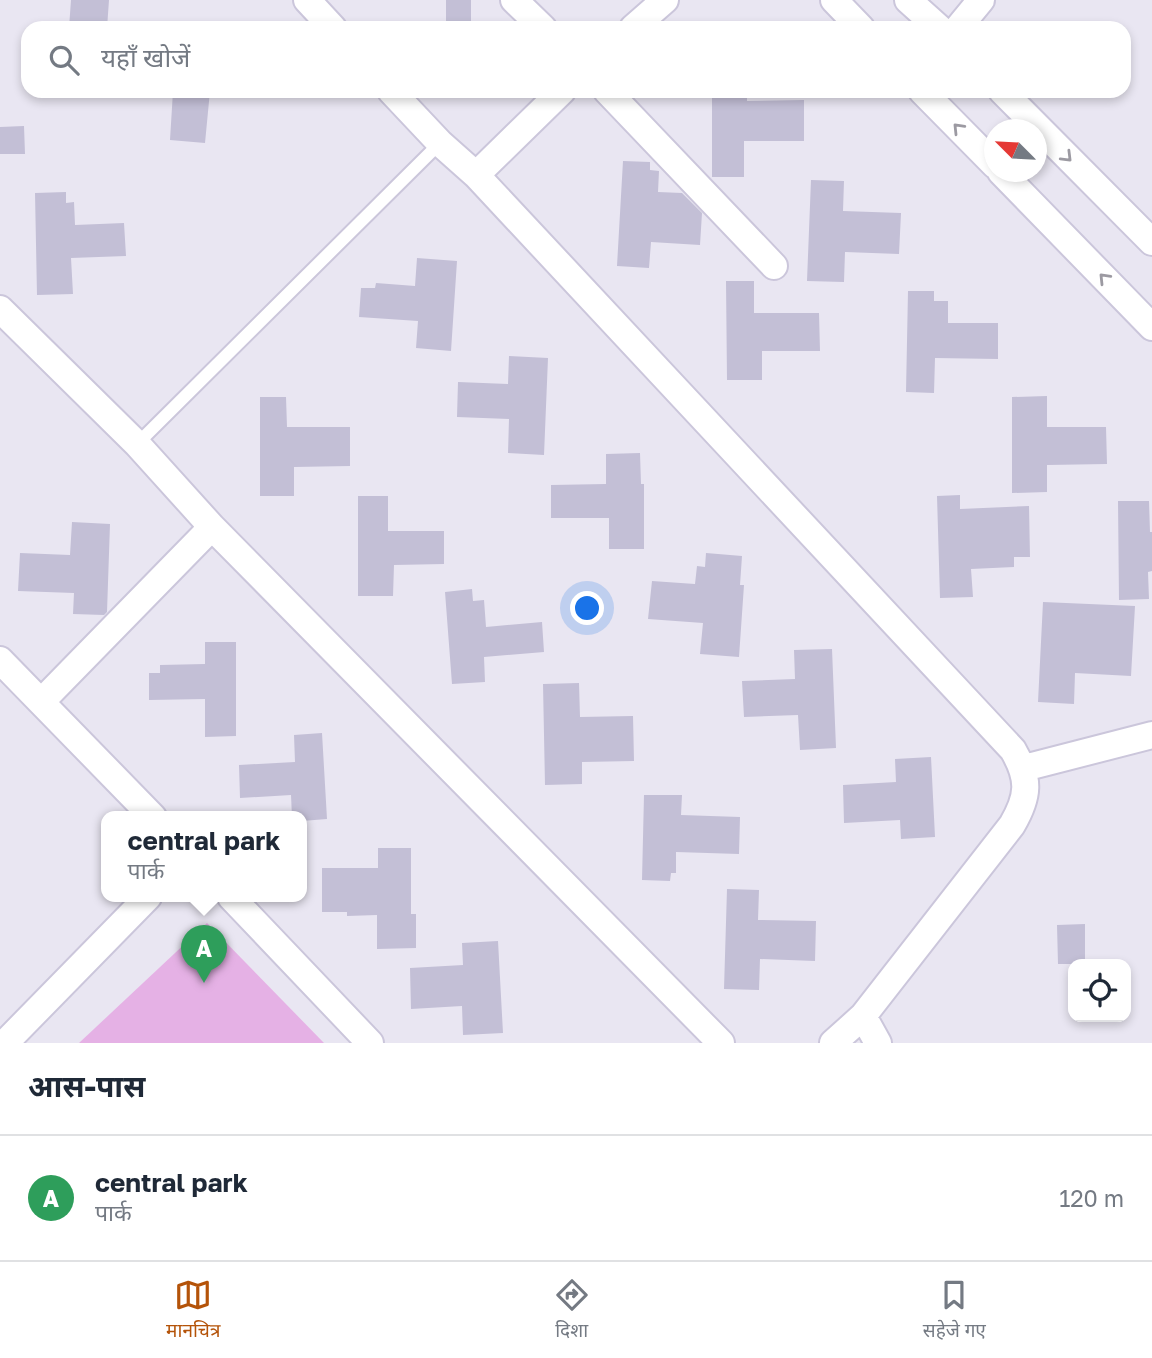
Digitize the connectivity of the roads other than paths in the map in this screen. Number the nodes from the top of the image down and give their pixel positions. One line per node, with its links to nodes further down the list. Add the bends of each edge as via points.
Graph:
1 (307, 0): 7 (street)
2 (514, 0): 8 (street)
3 (665, 0): 9 (street)
4 (834, 0): 10 (street)
5 (908, 0): 11 (street)
6 (981, 0): 12 (street)
7 (326, 21)
8 (536, 21)
9 (641, 21)
10 (854, 21)
11 (931, 21)
12 (964, 21)
13 (398, 98): 18 (street)
14 (555, 98): 20 (street)
15 (614, 98): 23 (street)
16 (929, 98): 19 (street, one-way to 16)
17 (1009, 98): 22 (street, one-way to 22)
18 (440, 143): 20 (street); 26 (lane)
19 (984, 154)
20 (475, 175): 31 (street, via 1013,750)
21 (1011, 182): 25 (street, one-way to 21)
22 (1152, 242)
23 (774, 267)
24 (0, 309): 26 (street)
25 (1152, 327)
26 (137, 444): 27 (street)
27 (212, 527): 29 (street); 38 (street)
28 (0, 660): 29 (street)
29 (41, 702): 32 (street)
30 (1152, 735): 31 (street)
31 (1024, 768): 35 (street, via 1026,790 1012,825)
32 (147, 811)
33 (143, 902): 36 (street)
34 (236, 902): 37 (street)
35 (863, 1016): 39 (street); 40 (street)
36 (5, 1043)
37 (370, 1043)
38 (721, 1043)
39 (833, 1043)
40 (878, 1043)

